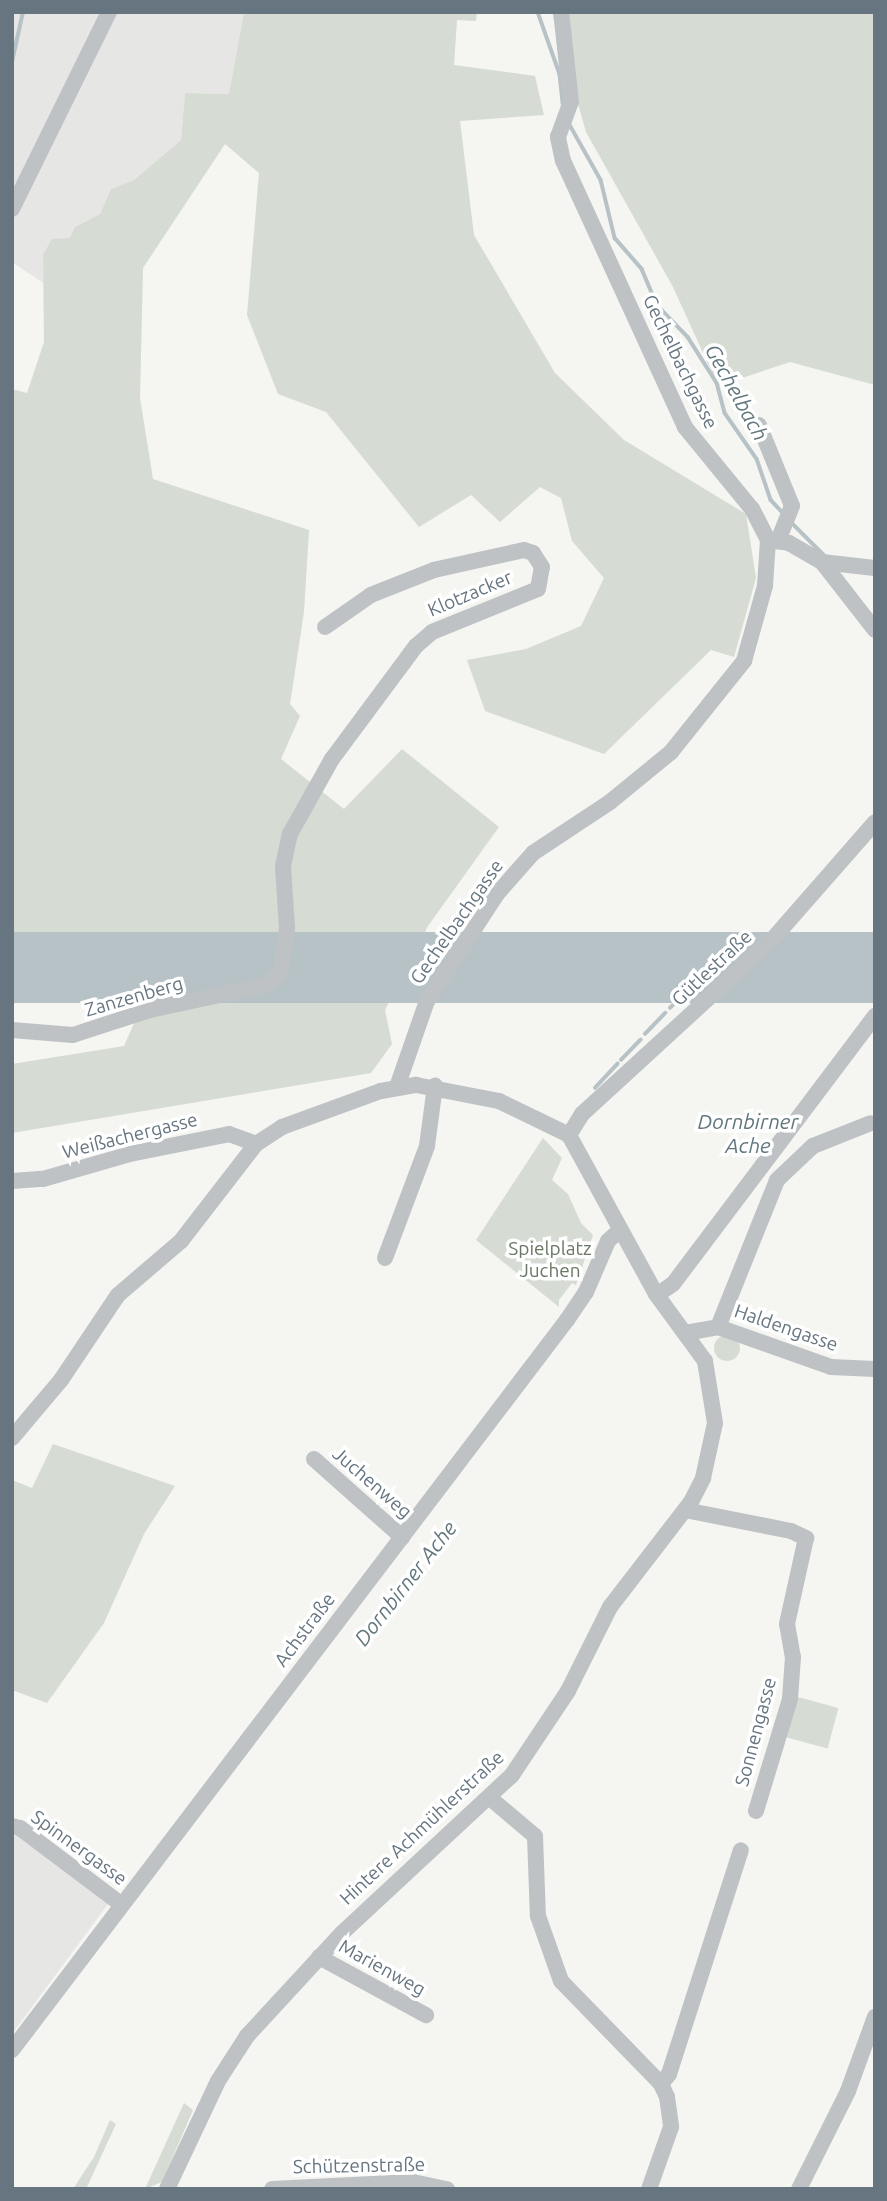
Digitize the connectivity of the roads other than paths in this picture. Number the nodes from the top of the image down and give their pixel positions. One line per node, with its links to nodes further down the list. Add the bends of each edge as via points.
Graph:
1 (109, 12): 3 (street)
2 (561, 12): 6 (street, Gechelbachgasse, via 571,102 558,137 568,172 680,417)
3 (17, 181): 4 (street)
4 (12, 209)
5 (759, 425): 6 (street, via 788,490 788,517)
6 (773, 540): 7 (street); 16 (street, Gechelbachgasse, via 744,661 671,752 610,802 533,853 497,894 427,1001)
7 (829, 562): 8 (street); 10 (street)
8 (875, 568)
9 (325, 627): 12 (street, Klotzacker, via 371,594 434,570 524,550 533,553 542,567 538,589 432,632 416,646 332,759 290,835 283,874)
10 (875, 631)
11 (875, 822): 18 (street, Gütlestraße, via 771,941 582,1114)
12 (286, 949): 14 (street, Zanzenberg, via 280,974 266,985 150,1010 74,1035)
13 (875, 1016): 21 (street)
14 (12, 1030)
15 (435, 1086): 16 (street); 18 (street, via 512,1106); 24 (street, via 427,1146)
16 (397, 1087): 19 (street, via 282,1127)
17 (871, 1123): 22 (street, via 798,1155 777,1180)
18 (569, 1135): 23 (street, Hintere Achmühlerstraße)
19 (256, 1144): 20 (street, Weißachergasse, via 229,1134 130,1154 43,1179); 29 (street, via 181,1241 118,1295 61,1380)
20 (12, 1181)
21 (743, 1189): 22 (street); 25 (street, via 673,1284)
22 (770, 1200): 26 (street)
23 (624, 1237): 25 (street, Hintere Achmühlerstraße); 32 (street, Achstraße, via 608,1241 586,1292 567,1320)
24 (385, 1258)
25 (658, 1296): 27 (street, Hintere Achmühlerstraße)
26 (718, 1327): 27 (street, Haldengasse); 28 (street, Haldengasse, via 831,1367)
27 (685, 1333): 31 (street, Hintere Achmühlerstraße, via 708,1369 715,1423 709,1461)
28 (875, 1369)
29 (12, 1438)
30 (314, 1459): 32 (street, Juchenweg)
31 (685, 1510): 33 (street, Hintere Achmühlerstraße, via 610,1607 548,1724); 34 (street, Sonnengasse, via 806,1538 787,1623 793,1657 790,1699)
32 (402, 1537): 37 (street, Achstraße)
33 (490, 1798): 38 (street, Hintere Achmühlerstraße); 42 (street, via 535,1836 535,1899 561,1981)
34 (756, 1811)
35 (12, 1826): 37 (street, Spinnergasse)
36 (741, 1850): 42 (street, via 669,2074)
37 (121, 1904): 41 (street, Achstraße)
38 (319, 1956): 39 (street, Marienweg); 43 (street, Hintere Achmühlerstraße, via 230,2061)
39 (426, 2015)
40 (875, 2017): 47 (street, via 848,2091)
41 (12, 2050)
42 (661, 2084): 46 (street, via 671,2127)
43 (167, 2189)
44 (271, 2189): 45 (street, Schützenstraße, via 413,2182)
45 (447, 2189)
46 (649, 2189)
47 (799, 2189)

